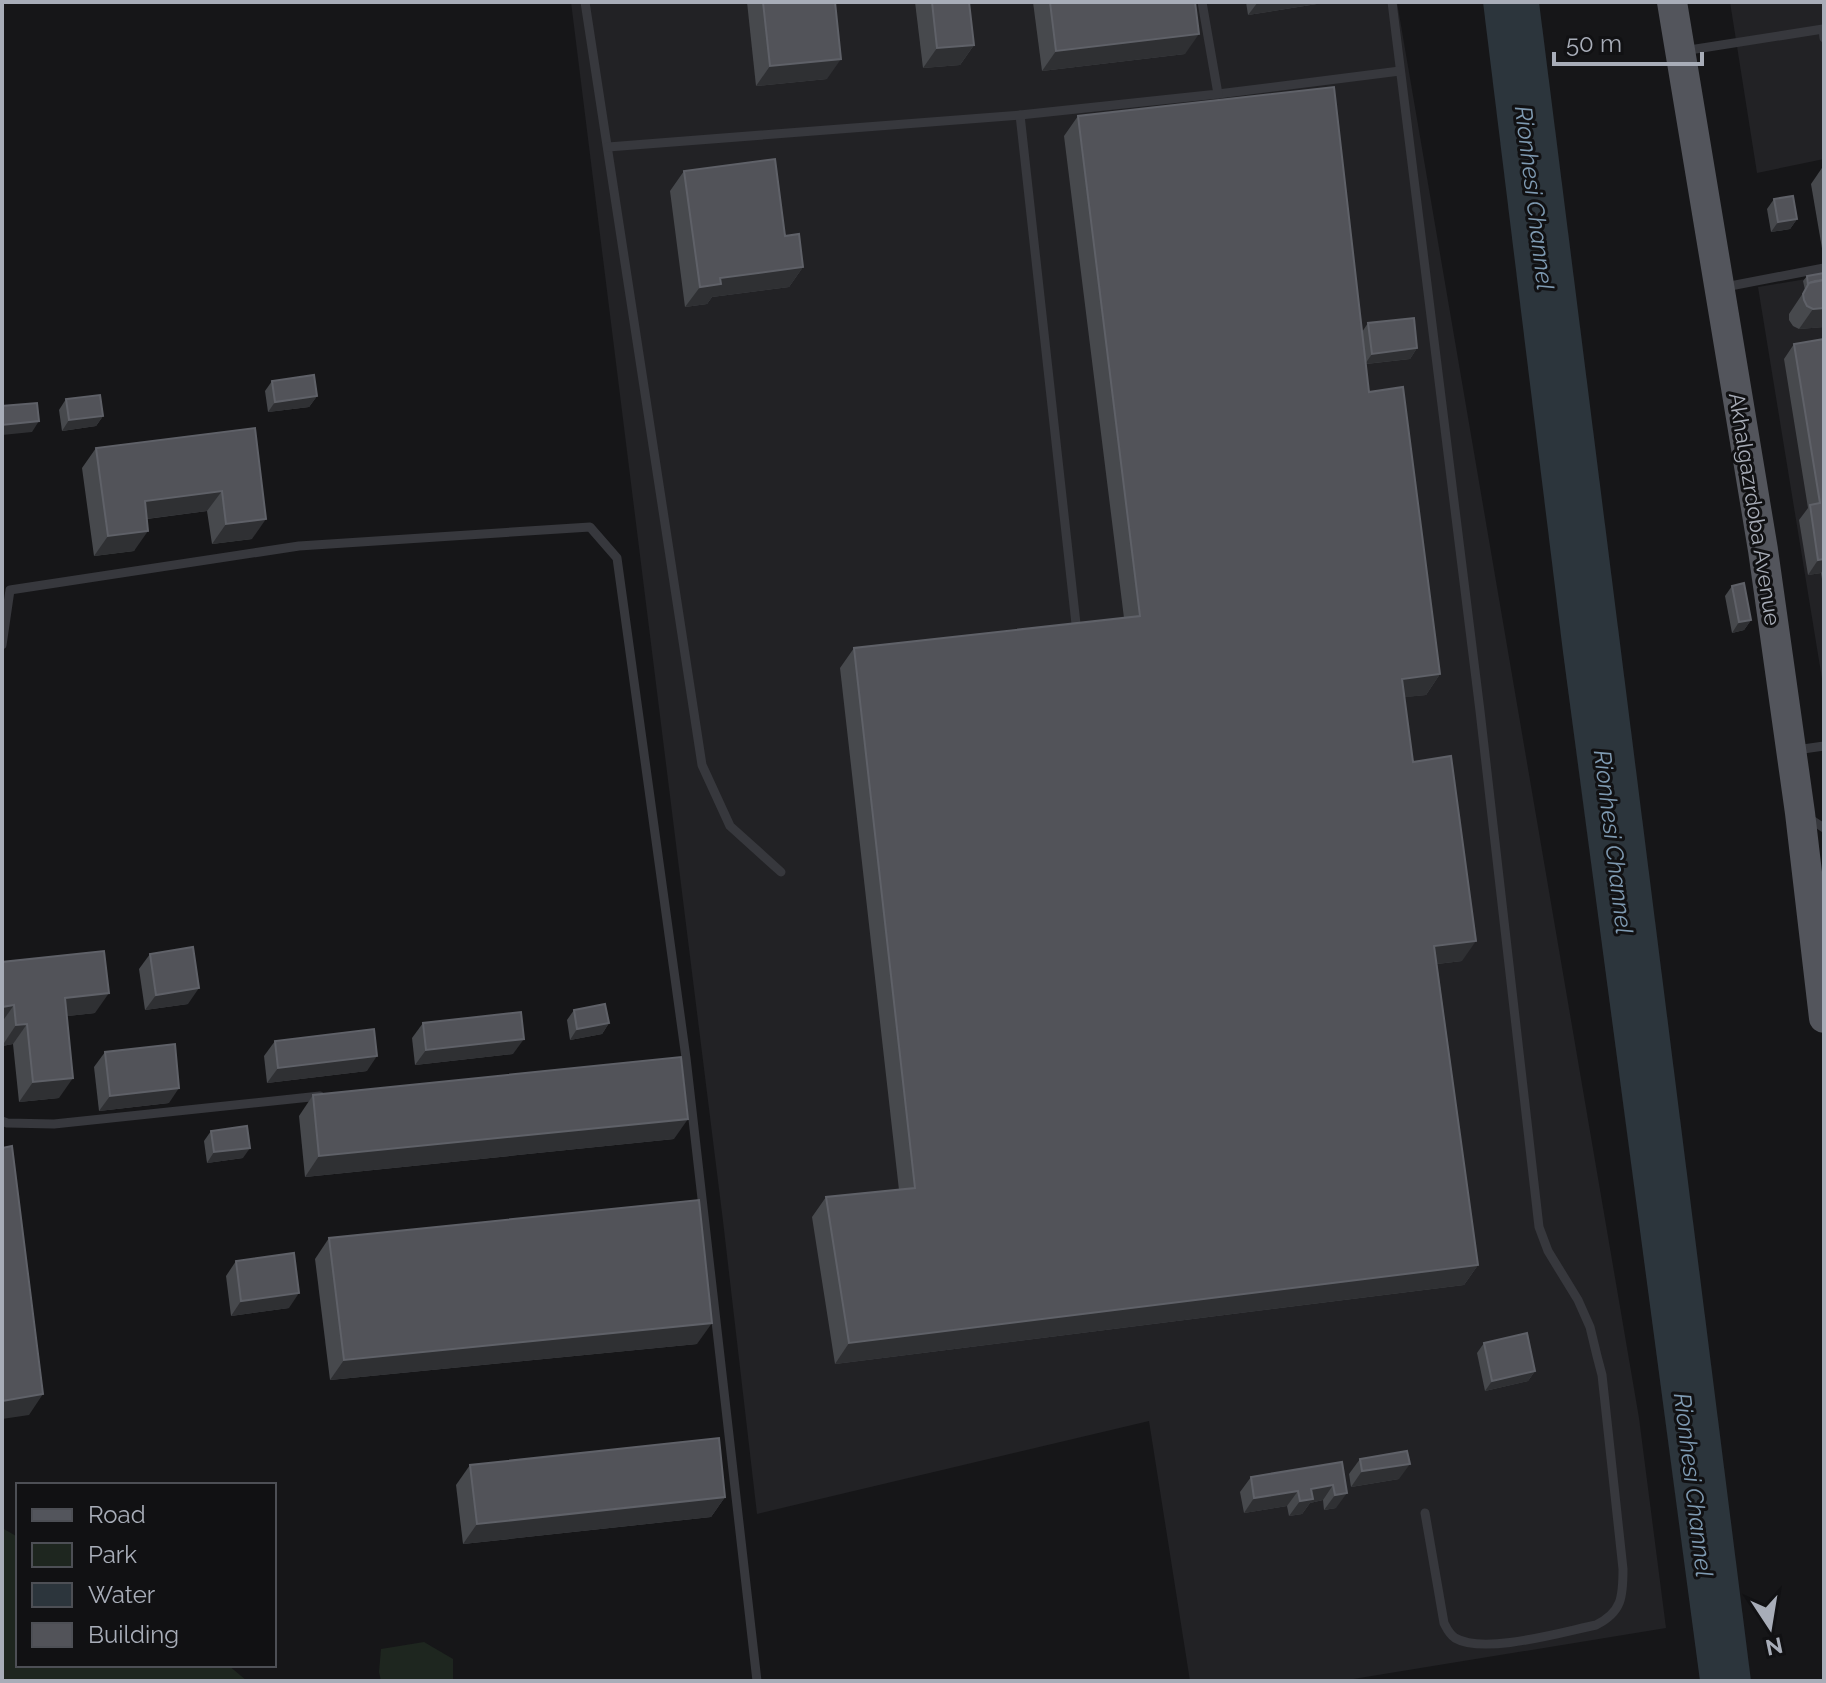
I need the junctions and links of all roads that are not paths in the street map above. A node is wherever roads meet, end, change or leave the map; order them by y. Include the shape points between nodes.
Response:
1 (585, 2) edge
2 (1202, 2) edge
3 (1392, 2) edge
4 (1672, 2) edge
5 (1824, 38) edge
6 (1680, 52) junction
7 (1400, 71) junction
8 (1218, 94) junction
9 (1020, 115) junction
10 (608, 147) junction
11 (1824, 268) edge
12 (1719, 288) junction
13 (6, 590) edge
14 (1077, 633) edge
15 (2, 645) edge
16 (1824, 746) edge
17 (1792, 751) junction
18 (1812, 821) edge
19 (781, 872) dead end
20 (1824, 1016) edge
21 (686, 1058) junction
22 (670, 1060) edge
23 (338, 1094) edge
24 (2, 1121) edge
25 (1425, 1513) dead end
26 (757, 1681) edge

1 - 10 lane
2 - 8 lane
3 - 7 lane
4 - 6 main road, Akhalgazrdoba Avenue
5 - 6 lane via 1823,29
6 - 12 main road, Akhalgazrdoba Avenue
7 - 8 lane
7 - 25 lane via 1539,1227 1590,1327 1602,1375 1623,1569 1619,1606 1596,1625 1498,1645 1456,1639 1444,1623
8 - 9 lane
9 - 10 lane
9 - 14 lane
10 - 19 lane via 702,765 730,826
11 - 12 lane
12 - 17 main road, Akhalgazrdoba Avenue
13 - 15 lane
13 - 21 lane via 299,546 590,527 617,558
16 - 17 lane
17 - 18 main road, Akhalgazrdoba Avenue
18 - 20 main road, Akhalgazrdoba Avenue
21 - 22 lane
21 - 26 lane
23 - 24 lane via 54,1124

